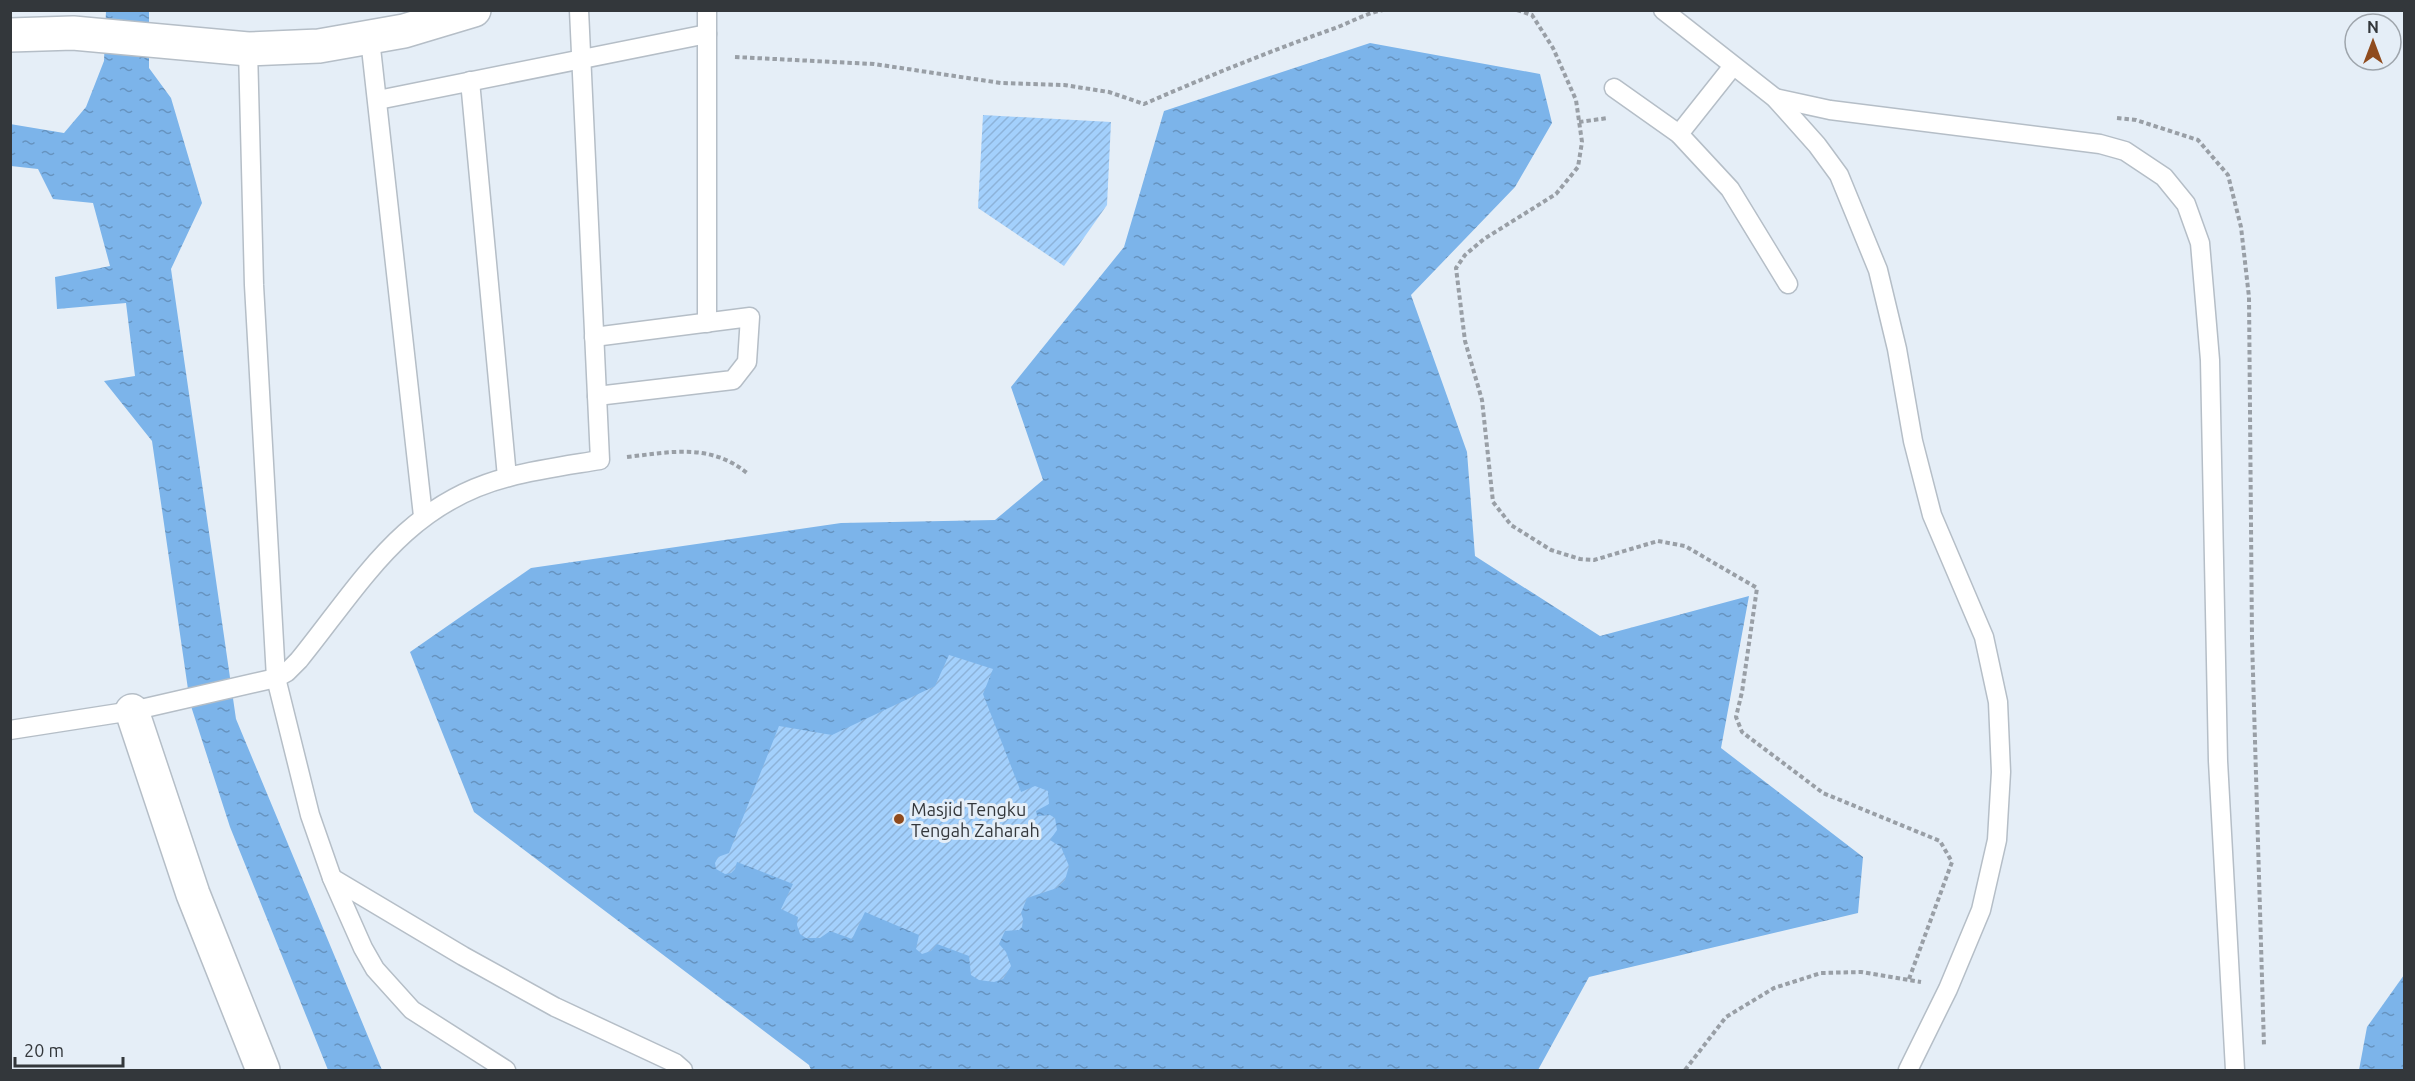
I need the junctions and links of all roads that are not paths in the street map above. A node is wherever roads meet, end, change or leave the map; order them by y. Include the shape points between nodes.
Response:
1 (474, 10) edge
2 (579, 10) edge
3 (707, 10) edge
4 (1663, 10) edge
5 (24, 27) edge
6 (707, 34) junction
7 (370, 39) junction
8 (248, 49) junction
9 (581, 59) junction
10 (1733, 66) junction
11 (470, 81) junction
12 (1614, 88) dead end
13 (1775, 98) junction
14 (378, 99) junction
15 (1679, 134) junction
16 (1788, 284) dead end
17 (707, 323) junction
18 (594, 337) junction
19 (597, 396) junction
20 (507, 477) junction
21 (423, 516) junction
22 (276, 678) junction
23 (132, 711) junction
24 (10, 730) edge
25 (332, 878) junction
26 (263, 1071) edge
27 (506, 1071) edge
28 (683, 1071) edge
29 (1908, 1071) edge
30 (2235, 1071) edge

1 - 7 street
2 - 9 lane
3 - 6 lane
4 - 10 lane
5 - 8 street
6 - 9 lane
6 - 17 lane
7 - 8 street
7 - 14 lane
8 - 22 lane via 254,285
9 - 11 lane
9 - 18 lane
10 - 13 lane
10 - 15 lane
11 - 14 lane
11 - 20 lane
12 - 15 lane
13 - 29 lane via 1839,175 1878,270 1932,515 1984,637 1998,702 2001,772 1997,840 1980,910 1948,989
13 - 30 lane via 1830,110 2117,149 2157,172 2186,204 2200,243 2210,360 2218,760
14 - 21 lane
15 - 16 lane via 1730,189
17 - 18 lane
17 - 19 lane via 750,317 747,362 732,380
18 - 19 lane
19 - 20 lane via 600,460
20 - 21 lane via 463,493
21 - 22 lane via 382,555 299,660
22 - 23 lane
22 - 25 lane via 310,815
23 - 24 lane
23 - 26 street via 193,894
25 - 27 lane via 363,948 393,990 412,1010
25 - 28 lane via 463,956 555,1006 675,1063

